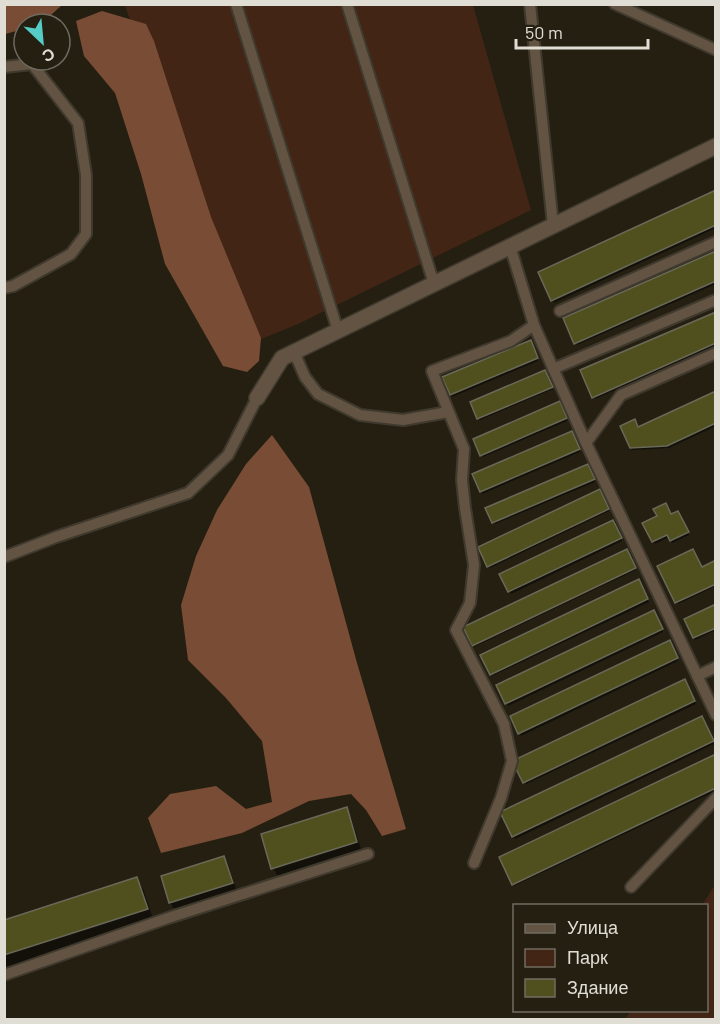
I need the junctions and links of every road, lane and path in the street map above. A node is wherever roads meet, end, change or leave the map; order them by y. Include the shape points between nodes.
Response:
1 (236, 4) edge
2 (347, 4) edge
3 (530, 4) edge
4 (615, 4) edge
5 (716, 50) edge
6 (4, 67) edge
7 (716, 146) edge
8 (553, 225) junction
9 (716, 243) edge
10 (510, 246) junction
11 (434, 284) junction
12 (4, 288) edge
13 (716, 300) edge
14 (560, 311) dead end
15 (534, 325) junction
16 (338, 331) junction
17 (294, 352) junction
18 (716, 353) edge
19 (553, 369) junction
20 (257, 398) joint
21 (448, 412) junction
22 (586, 442) junction
23 (4, 557) edge
24 (716, 667) edge
25 (697, 676) junction
26 (716, 715) edge
27 (716, 798) edge
28 (368, 854) dead end
29 (474, 862) dead end
30 (631, 887) dead end
31 (4, 975) edge

1 - 16 lane
2 - 11 lane
3 - 8 lane
4 - 5 lane
6 - 12 lane via 32,64 78,123 86,175 86,234 71,254
7 - 8 street
8 - 10 street
9 - 14 lane
10 - 11 street
10 - 15 lane
11 - 16 street
13 - 19 lane
15 - 19 lane
15 - 21 lane via 511,341 432,370
16 - 17 street
17 - 20 street via 282,358
17 - 21 lane via 318,394 360,415 403,420
18 - 22 lane via 621,396
19 - 22 lane
20 - 23 lane via 228,455 188,493
21 - 29 lane via 465,449 462,480 474,565 470,603 456,630 504,724 513,760
22 - 25 lane
24 - 25 lane
25 - 26 lane
27 - 30 lane
28 - 31 lane

